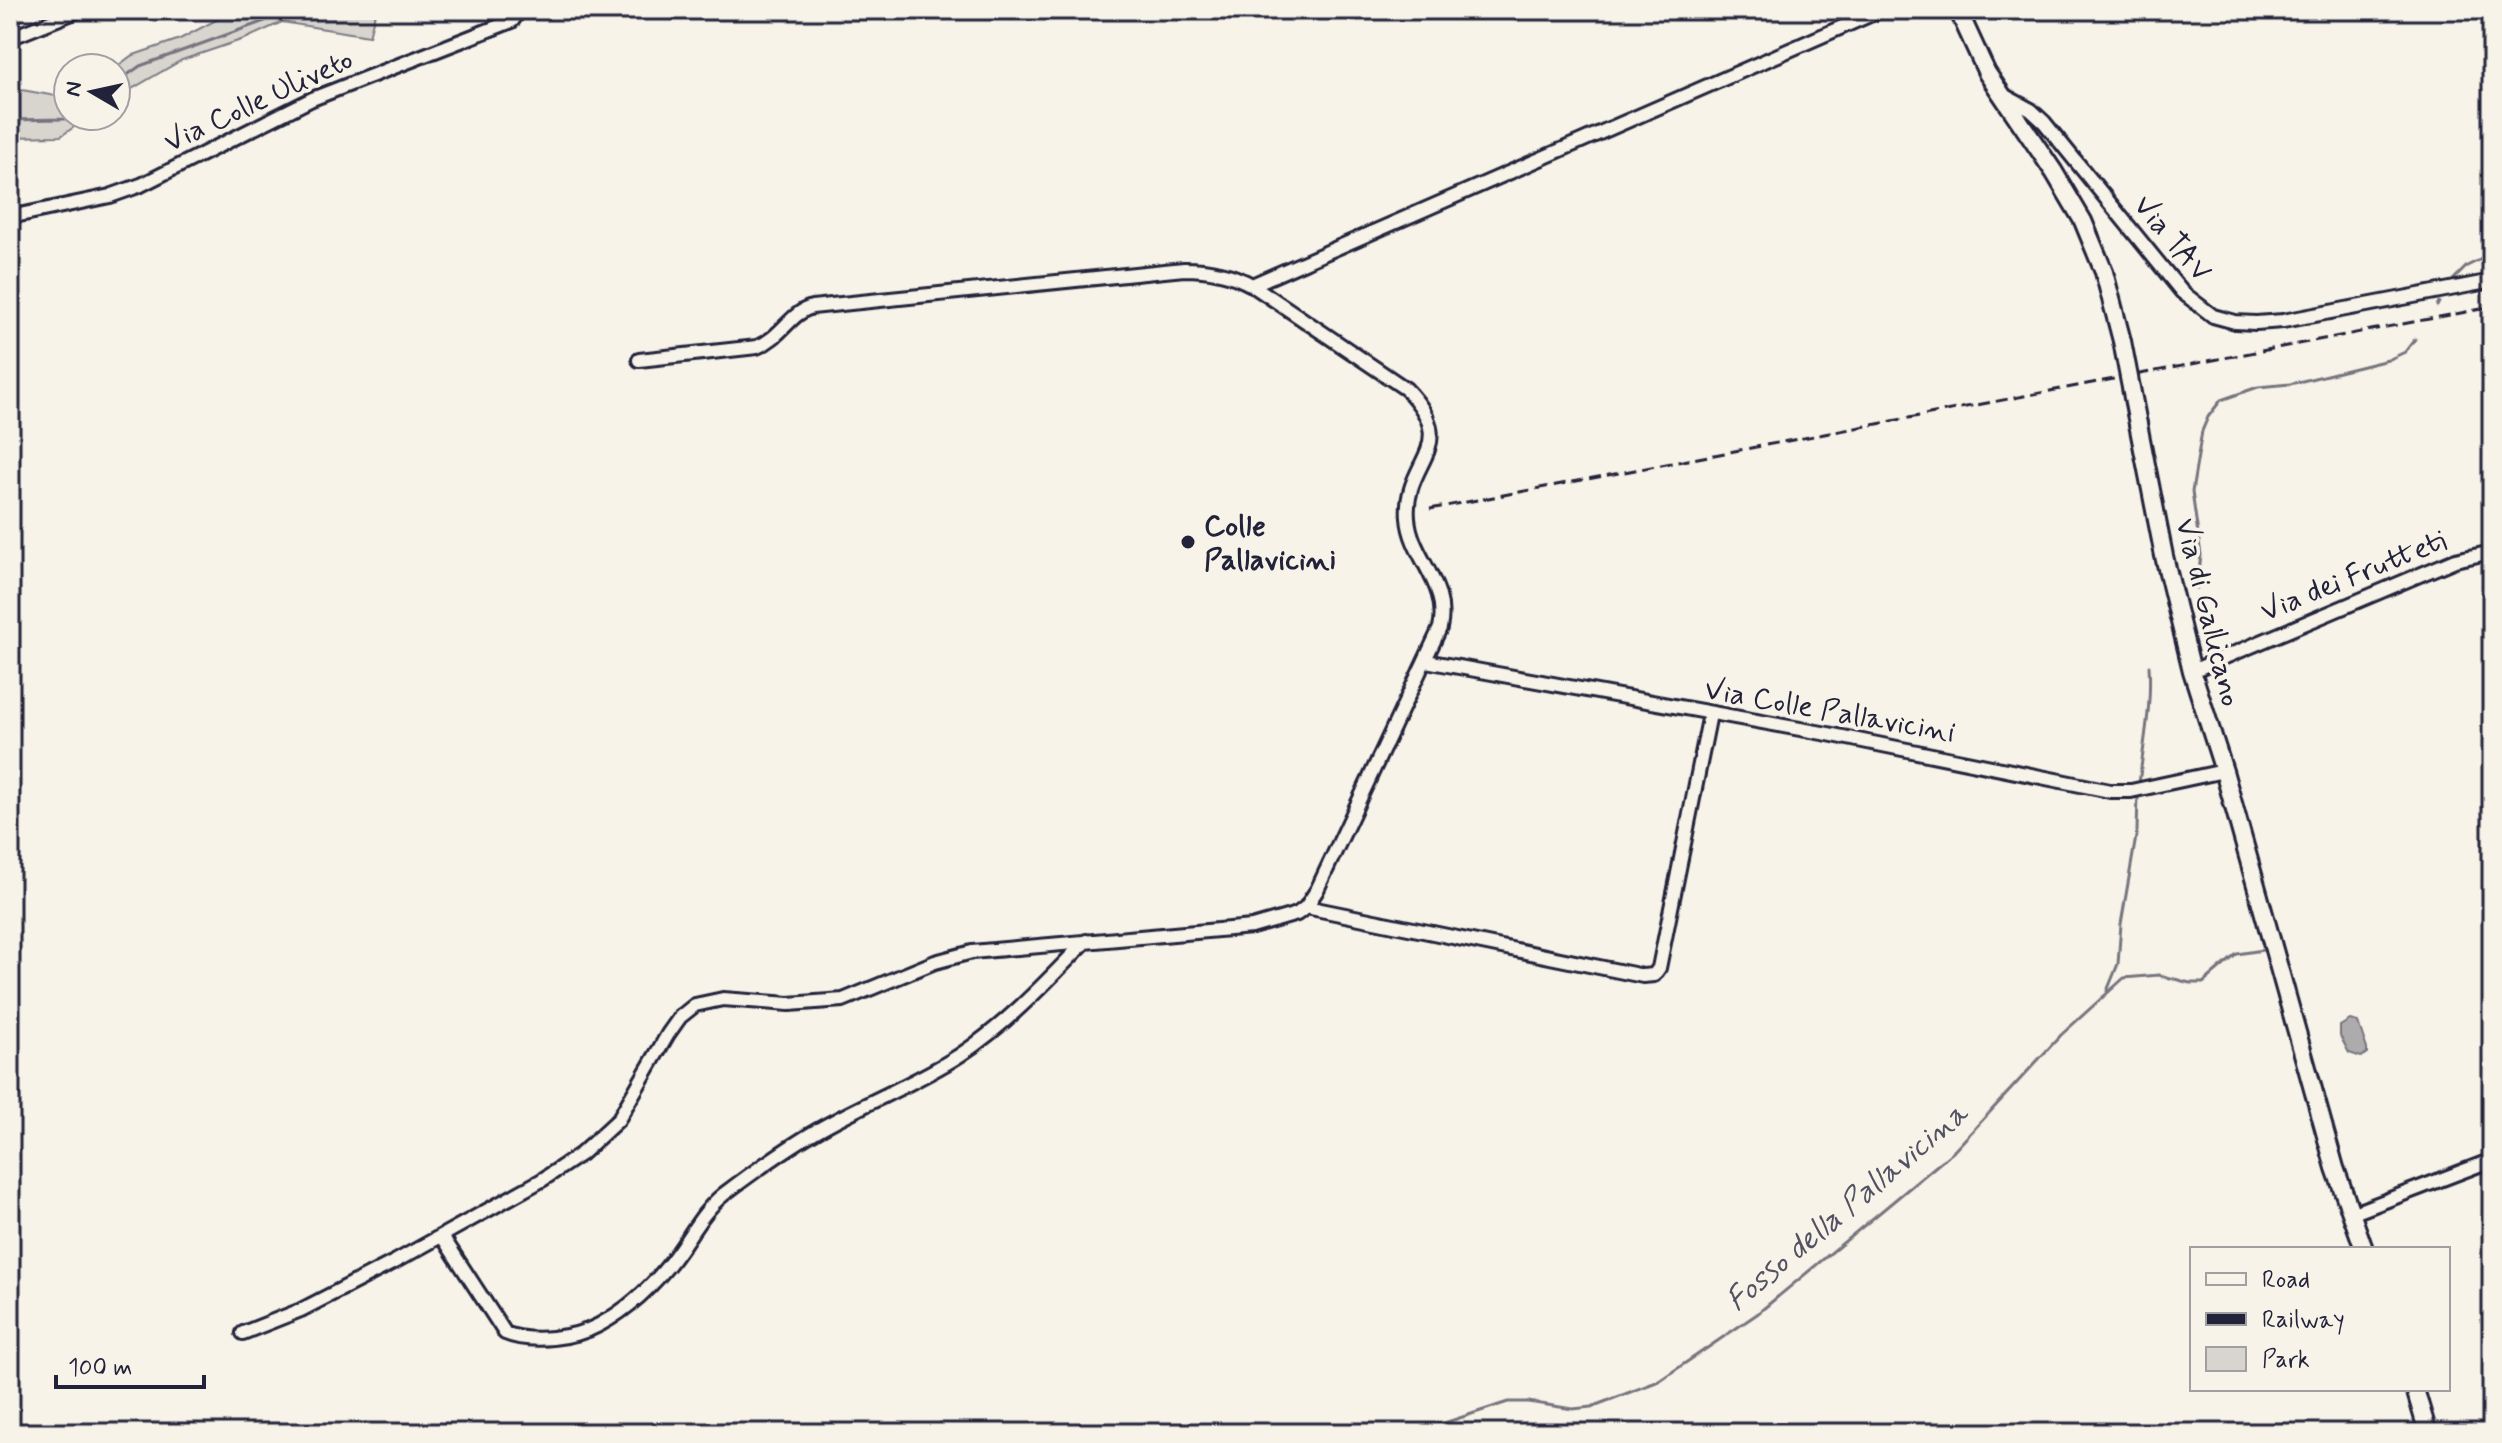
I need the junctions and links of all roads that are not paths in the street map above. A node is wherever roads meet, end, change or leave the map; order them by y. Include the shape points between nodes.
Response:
1 (80, 10) edge
2 (520, 10) edge
3 (1881, 10) edge
4 (1958, 10) edge
5 (10, 38) edge
6 (1999, 93) junction
7 (10, 217) edge
8 (2492, 281) edge
9 (1252, 285) junction
10 (639, 360) dead end
11 (2492, 552) edge
12 (1426, 661) junction
13 (2192, 671) junction
14 (1710, 714) junction
15 (2224, 771) junction
16 (1306, 907) junction
17 (1086, 941) junction
18 (2492, 1160) edge
19 (2351, 1214) junction
20 (442, 1236) junction
21 (2363, 1247) edge
22 (243, 1333) dead end
23 (2416, 1391) edge
24 (2428, 1433) edge

1 - 5 street
2 - 7 street, Via Colle Uliveto via 512,21 312,99 141,185
3 - 9 street
4 - 6 street, Via di Gallicano
6 - 8 street, Via TAV via 2044,122 2175,285 2198,307 2220,318 2248,324 2283,321
6 - 13 street, Via di Gallicano, bridge via 2083,221 2104,272
9 - 10 street via 1223,273 1184,269 812,307 757,347
9 - 12 street via 1406,389 1426,414 1430,445 1412,485 1407,517 1442,603 1440,628
11 - 13 street, Via dei Frutteti via 2455,560
12 - 14 street, Via Colle Pallavicini
12 - 16 street
13 - 15 street, Via di Gallicano
14 - 15 street, Via Colle Pallavicini via 2110,791
14 - 16 street via 1654,975
15 - 19 street, Via di Gallicano
16 - 17 street via 1293,916 1243,928
17 - 20 street via 966,953 843,1000 789,1004 723,999 695,1005 676,1022 632,1101 597,1141 542,1180
17 - 20 street via 1031,997 962,1054 824,1127 721,1196 648,1289 589,1330 554,1337 505,1333
18 - 19 street
19 - 21 street, Via di Gallicano
20 - 22 street via 313,1304
23 - 24 street

